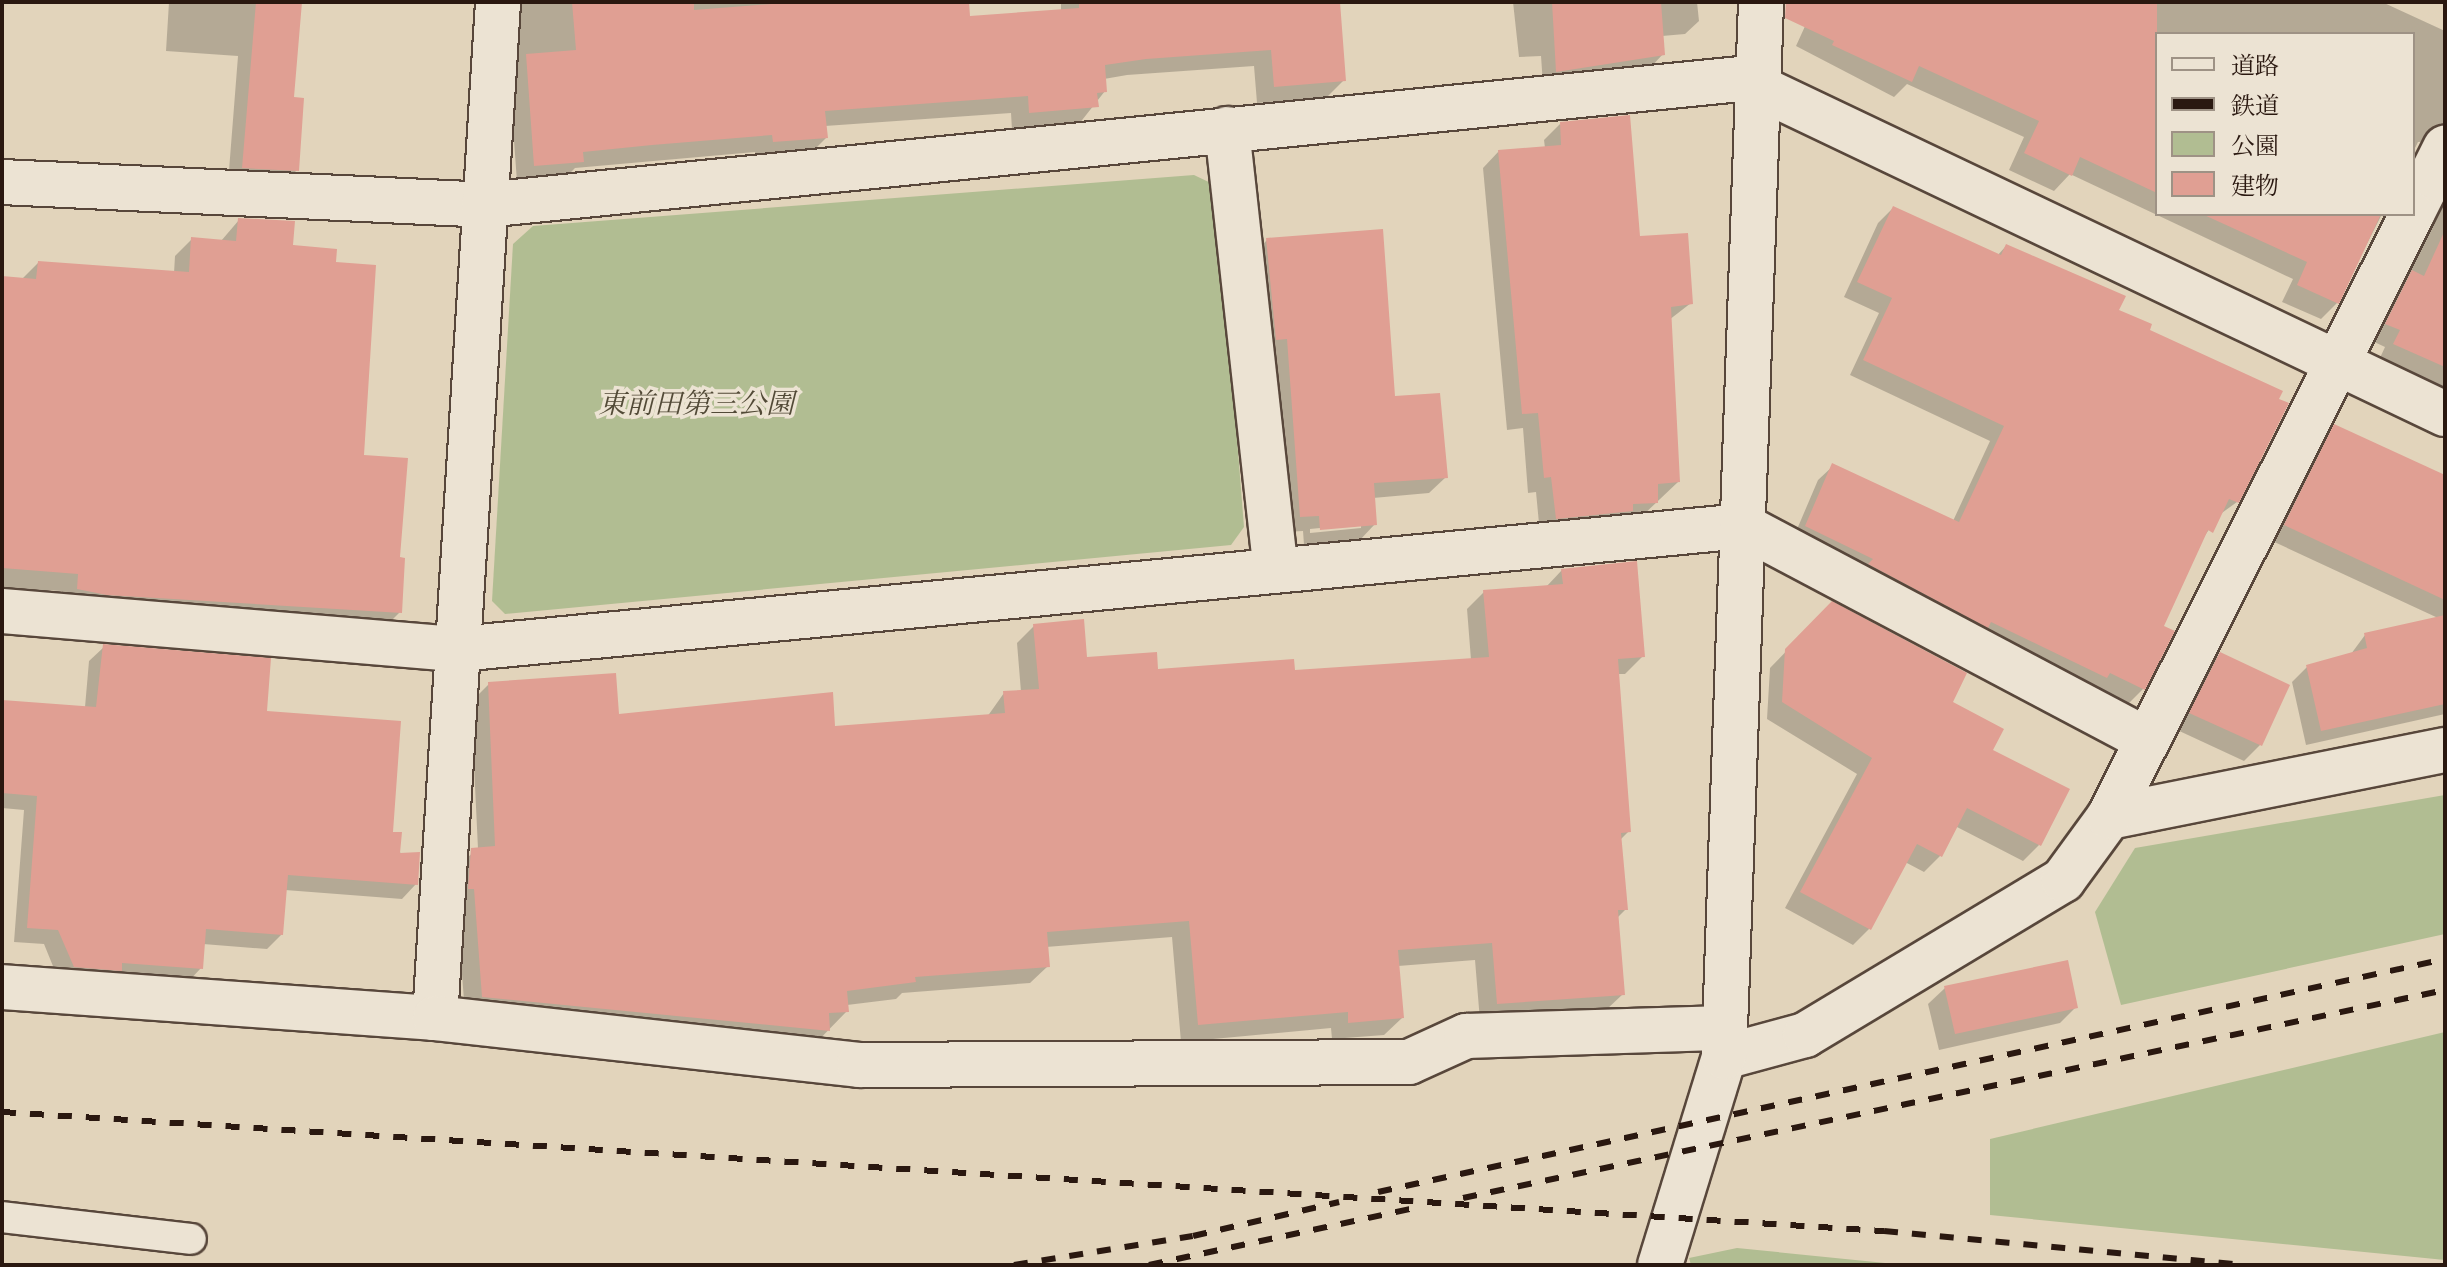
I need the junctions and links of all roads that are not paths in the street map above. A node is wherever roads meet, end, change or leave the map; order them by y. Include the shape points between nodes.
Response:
1 (498, 2) edge
2 (1761, 2) edge
3 (1758, 82) junction
4 (1227, 129) junction
5 (2445, 148) edge
6 (2, 182) edge
7 (484, 205) junction
8 (2415, 207) edge
9 (2410, 216) edge
10 (2337, 363) junction
11 (2445, 414) edge
12 (1743, 526) junction
13 (1276, 570) junction
14 (2, 611) edge
15 (459, 649) junction
16 (2147, 740) junction
17 (2445, 750) edge
18 (2109, 817) junction
19 (2, 987) edge
20 (435, 1018) junction
21 (1725, 1042) junction
22 (2, 1217) edge
23 (191, 1239) dead end
24 (1660, 1265) edge

1 - 7 street
2 - 3 street
3 - 4 street
3 - 10 street
3 - 12 street
4 - 7 street
4 - 13 street
5 - 8 street
6 - 7 street
7 - 15 street
9 - 10 street
10 - 11 street
10 - 16 street
12 - 13 street
12 - 16 street
12 - 21 street
13 - 15 street
14 - 15 street
15 - 20 street
16 - 18 street
17 - 18 street
18 - 21 street via 2063,880 1805,1035
19 - 20 street
20 - 21 street via 859,1065 1409,1062 1466,1036
21 - 24 street
22 - 23 lane

